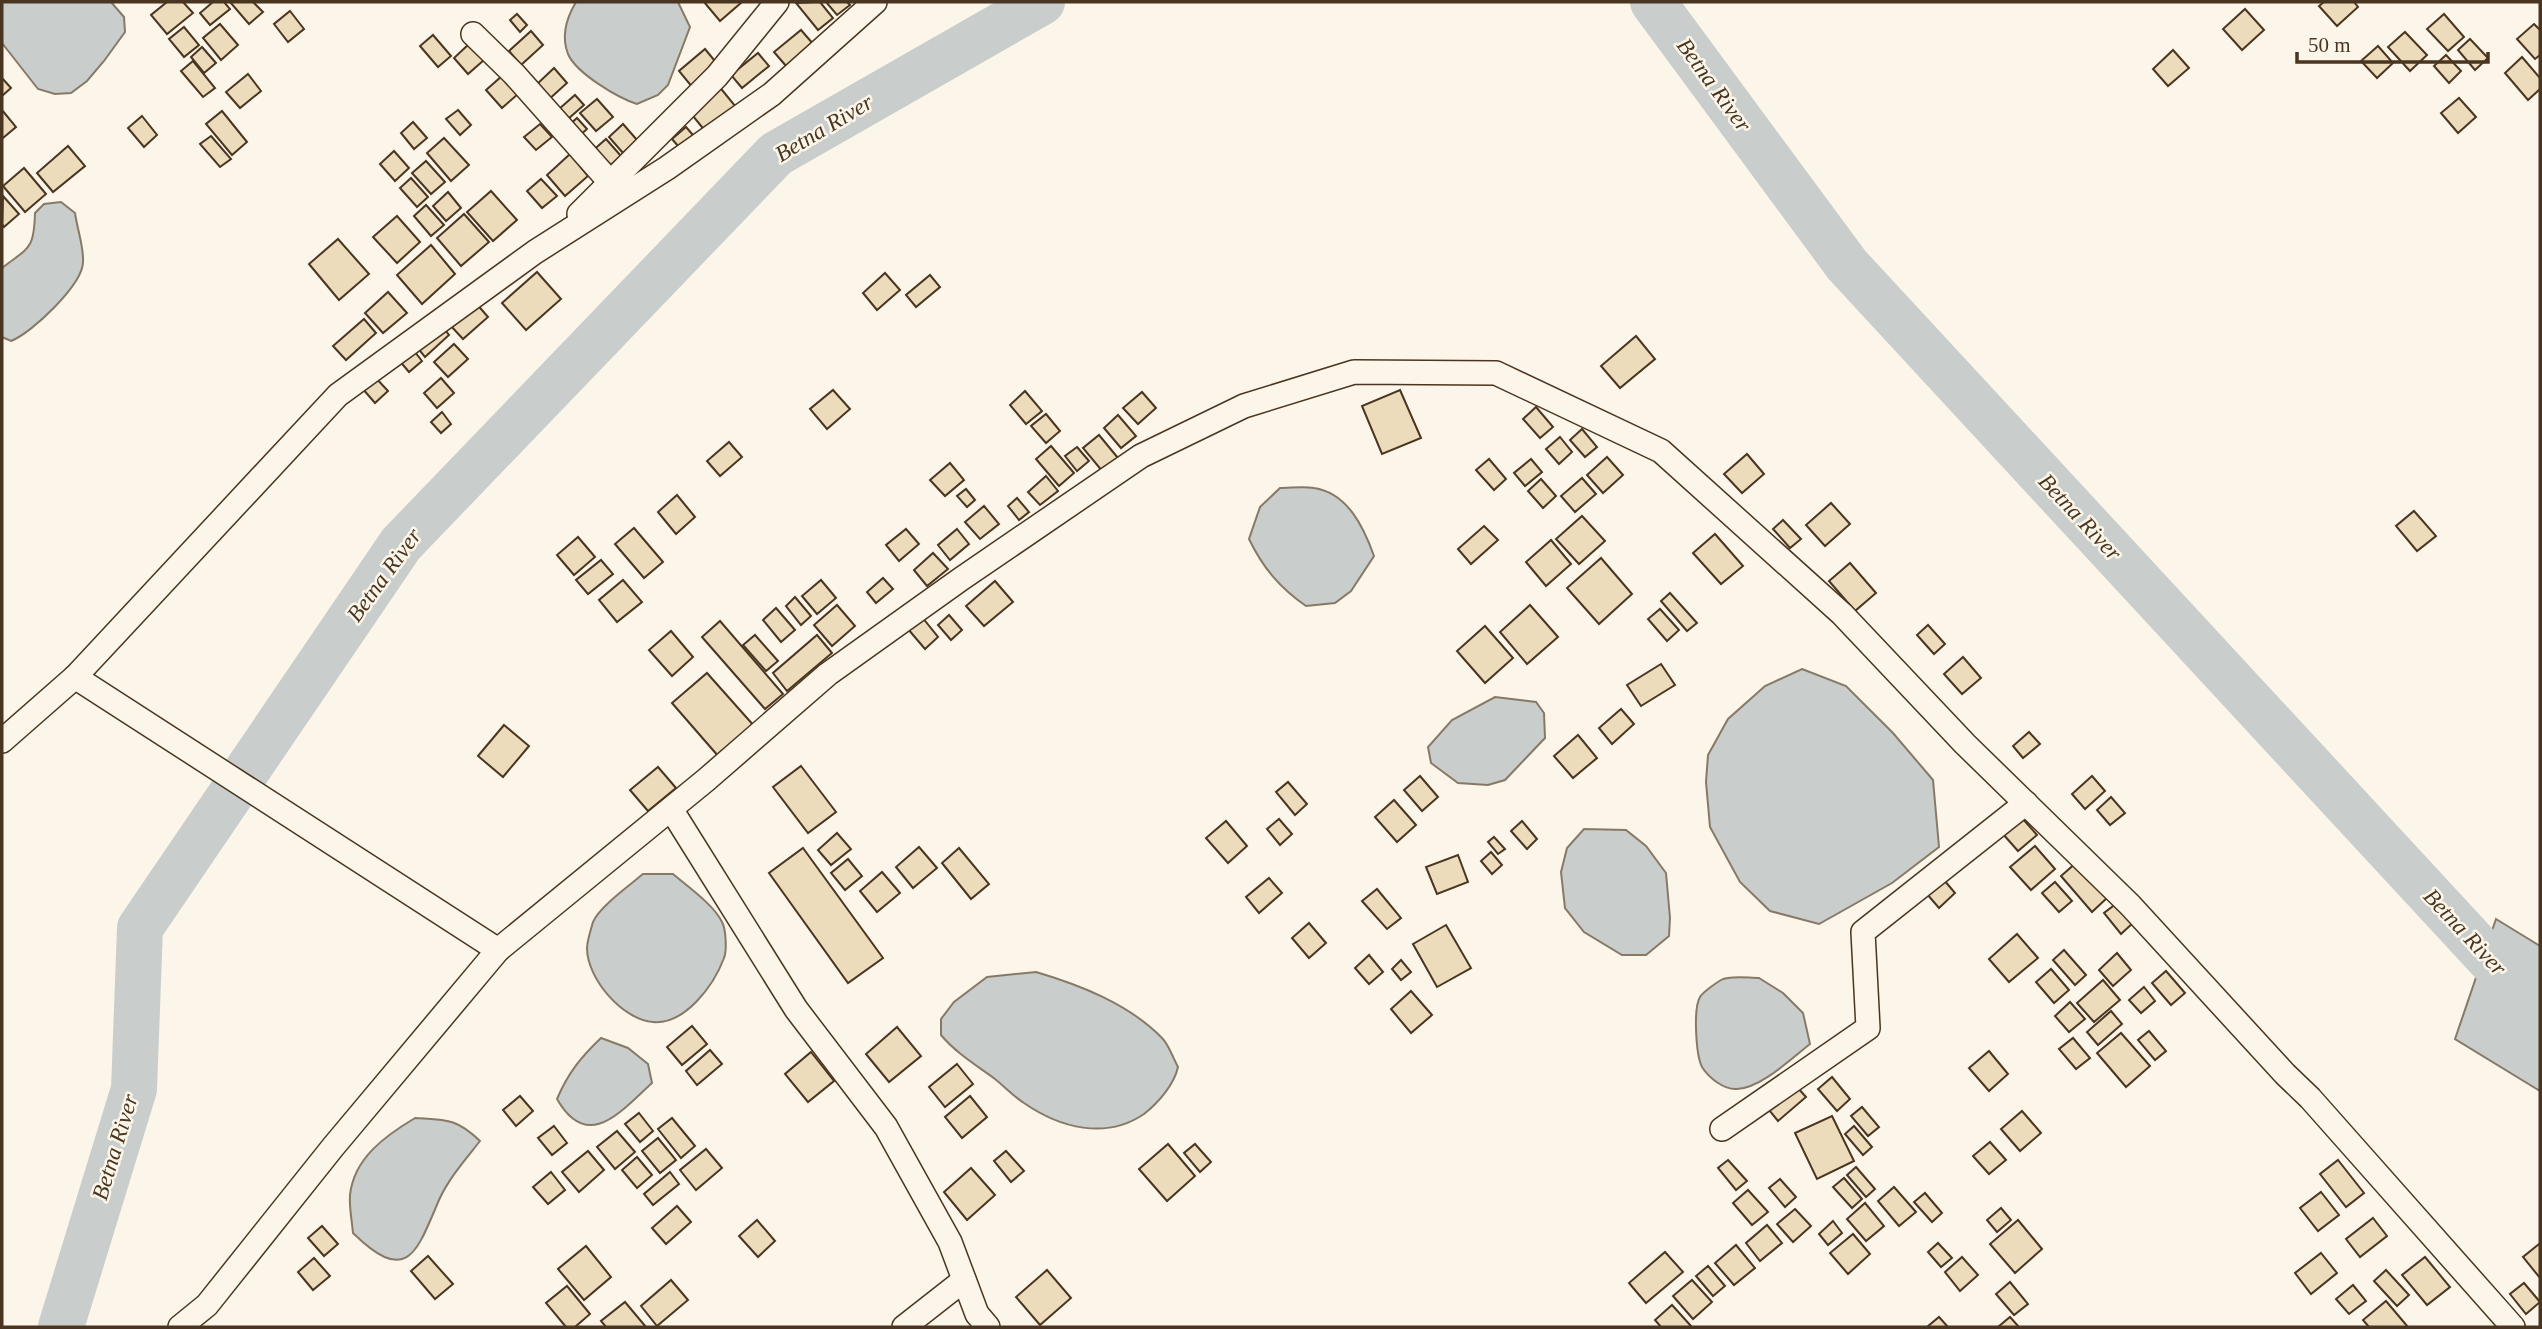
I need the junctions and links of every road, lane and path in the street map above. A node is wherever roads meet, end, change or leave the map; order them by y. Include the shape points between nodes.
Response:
1 (777, 2) edge
2 (875, 2) edge
3 (473, 34) dead end
4 (610, 182) junction
5 (535, 252) junction
6 (75, 677) junction
7 (2, 741) edge
8 (2026, 803) junction
9 (671, 809) junction
10 (498, 950) junction
11 (1722, 1129) dead end
12 (964, 1280) junction
13 (180, 1327) edge
14 (904, 1327) edge
15 (988, 1327) edge
16 (2513, 1327) edge

1 - 4 street via 717,76
2 - 5 street via 772,94
3 - 4 street
4 - 5 street
5 - 6 street via 338,395
6 - 7 street
6 - 10 street
8 - 9 street via 1842,614 1661,451 1496,373 1354,372 1244,406 1141,456 828,674
8 - 11 street via 1863,932 1868,1028
8 - 16 street via 2130,905 2310,1098
9 - 10 street
9 - 12 street via 796,1009 886,1127 950,1242
10 - 13 street via 207,1305
12 - 14 street
12 - 15 street via 977,1314

